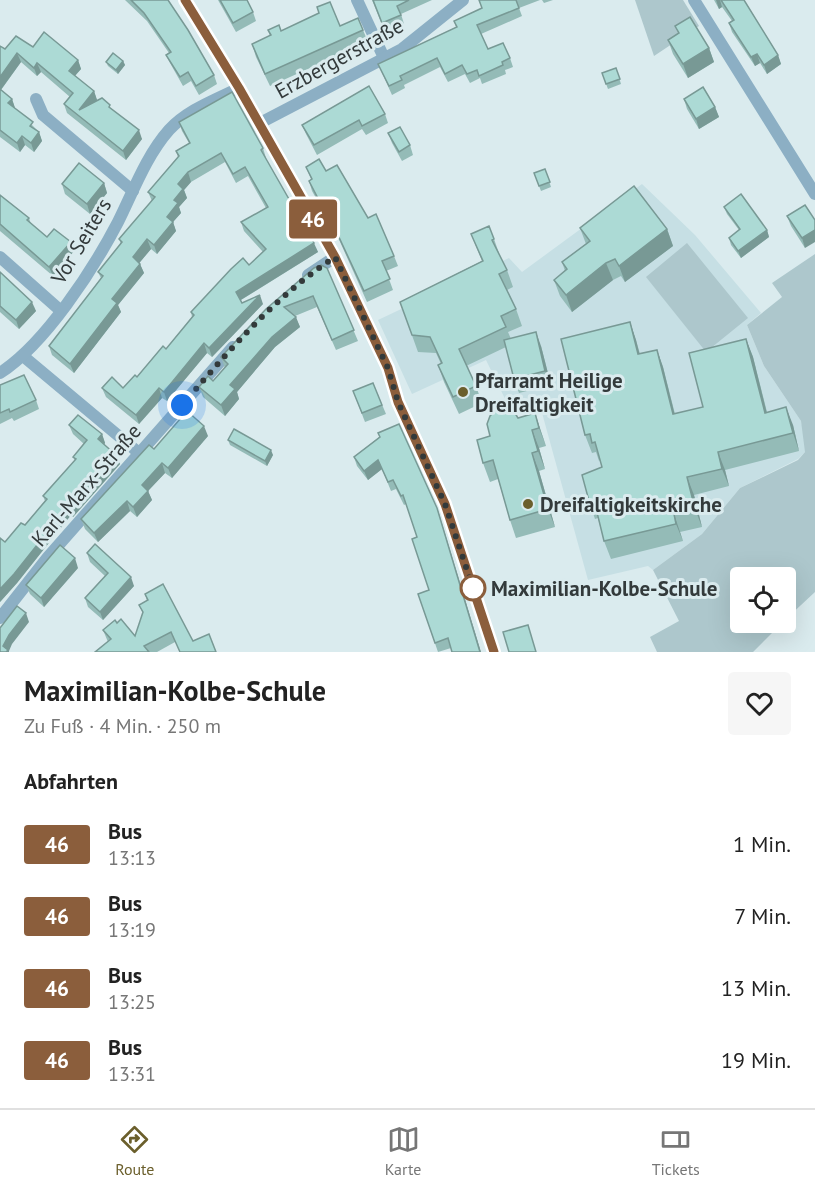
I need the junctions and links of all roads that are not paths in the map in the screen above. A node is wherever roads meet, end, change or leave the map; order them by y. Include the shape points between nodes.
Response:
1 (185, 0) edge
2 (357, 0) edge
3 (464, 0) edge
4 (694, 0) edge
5 (385, 60) junction
6 (239, 88) junction
7 (36, 99) dead end
8 (260, 123) junction
9 (133, 191) junction
10 (815, 194) edge
11 (0, 257) edge
12 (335, 257) junction
13 (297, 284) edge
14 (61, 311) junction
15 (239, 340) edge
16 (23, 356) junction
17 (0, 373) edge
18 (139, 453) junction
19 (0, 618) edge
20 (494, 652) edge

1 - 6 street
2 - 5 street
3 - 5 street, Erzbergerstraße
4 - 10 street
5 - 8 street, Erzbergerstraße
6 - 8 street
6 - 9 street, Vor Seiters via 182,118 169,130
7 - 9 street, Vor Seiters via 43,115
8 - 12 street
9 - 14 street, Vor Seiters via 105,245
11 - 14 street, Vor Seiters
12 - 13 street
12 - 20 street via 388,368 398,402 445,504
14 - 16 street, Vor Seiters
15 - 18 street, Karl-Marx-Straße
16 - 17 street, Vor Seiters
16 - 18 street
18 - 19 street, Karl-Marx-Straße

